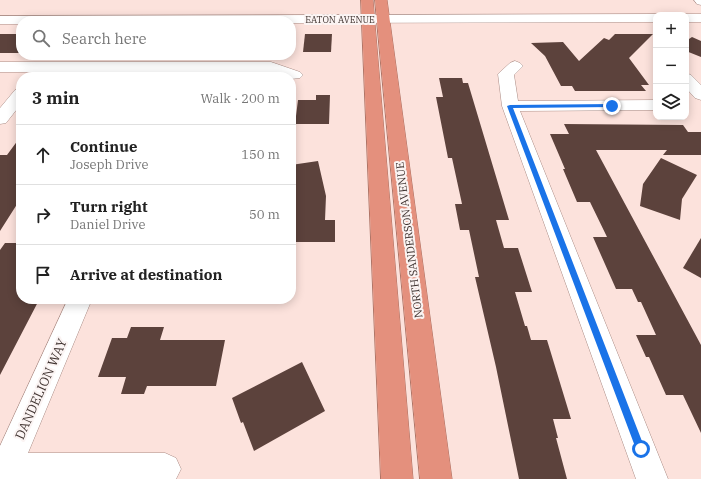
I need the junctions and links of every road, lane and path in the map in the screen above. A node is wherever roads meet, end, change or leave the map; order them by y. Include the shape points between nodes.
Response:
1 (375, 10) edge
2 (150, 16) edge
3 (653, 18) edge
4 (689, 18) edge
5 (701, 18) edge
6 (0, 20) edge
7 (16, 20) edge
8 (515, 66) dead end
9 (0, 67) edge
10 (38, 72) edge
11 (181, 72) edge
12 (286, 72) edge
13 (689, 81) edge
14 (701, 95) edge
15 (16, 99) edge
16 (653, 105) edge
17 (689, 105) edge
18 (701, 105) edge
19 (510, 106) junction
20 (0, 119) edge
21 (78, 304) edge
22 (165, 469) dead end
23 (4, 474) edge
24 (397, 479) edge
25 (436, 479) edge
26 (652, 479) edge

1 - 2 street, EATON AVENUE
1 - 3 street, EATON AVENUE
1 - 24 highway, NORTH SANDERSON AVENUE
1 - 25 highway, NORTH SANDERSON AVENUE
4 - 5 street
6 - 7 street, EATON AVENUE
8 - 19 street via 506,74
9 - 10 street
10 - 11 street
11 - 12 street via 271,67
13 - 14 street
15 - 20 street
16 - 19 street
17 - 18 street
19 - 26 street
21 - 23 street, DANDELION WAY
22 - 23 street

